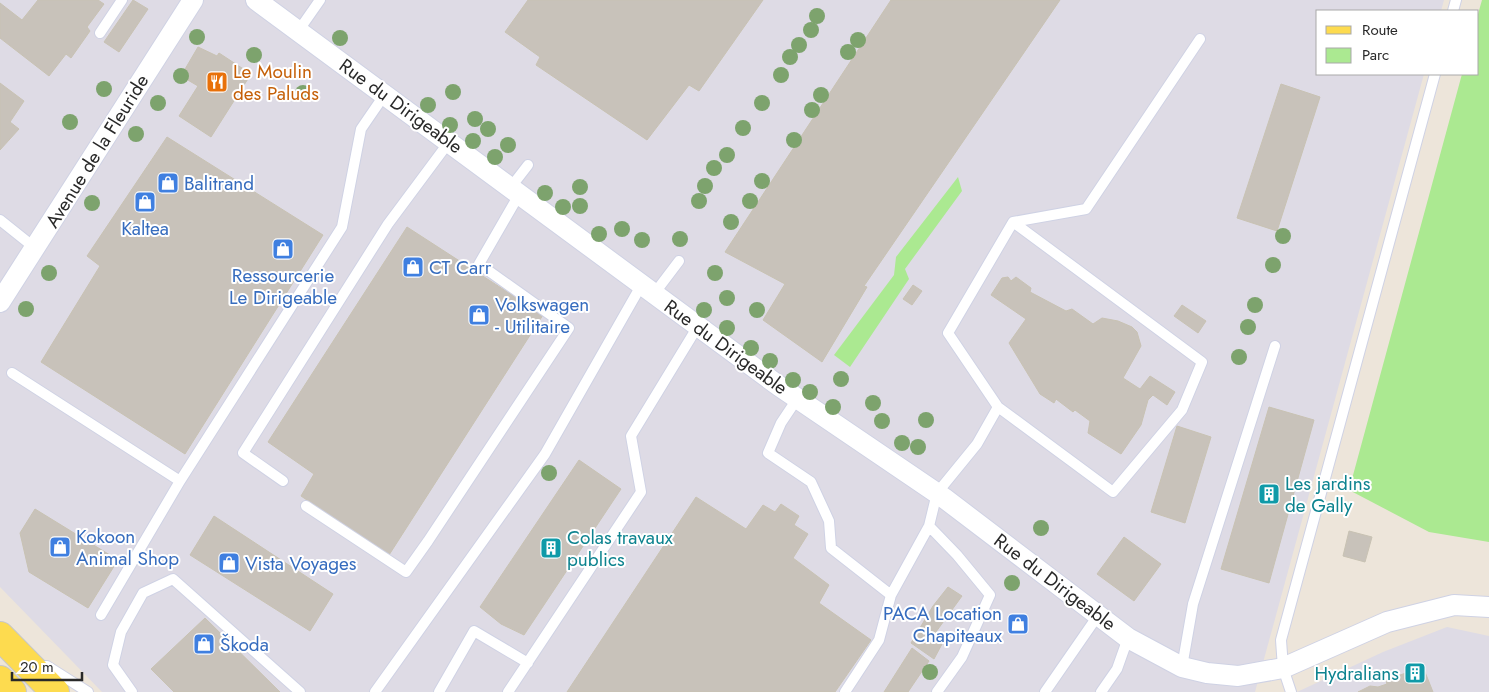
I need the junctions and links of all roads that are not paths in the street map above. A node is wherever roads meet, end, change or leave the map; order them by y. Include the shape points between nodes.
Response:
1 (122, 0) edge
2 (193, 0) edge
3 (256, 0) edge
4 (320, 0) edge
5 (299, 30) junction
6 (100, 33) dead end
7 (1200, 38) dead end
8 (1435, 75) edge
9 (385, 94) junction
10 (449, 142) junction
11 (528, 165) dead end
12 (516, 190) junction
13 (0, 220) edge
14 (1013, 222) junction
15 (35, 248) junction
16 (679, 261) dead end
17 (648, 289) junction
18 (0, 302) edge
19 (698, 326) junction
20 (1274, 346) dead end
21 (12, 373) dead end
22 (797, 399) junction
23 (998, 408) junction
24 (283, 481) dead end
25 (180, 482) junction
26 (937, 493) junction
27 (306, 506) dead end
28 (929, 526) junction
29 (891, 595) junction
30 (1489, 606) edge
31 (101, 614) dead end
32 (1099, 614) junction
33 (0, 636) edge
34 (1128, 638) junction
35 (528, 662) junction
36 (1182, 667) junction
37 (31, 668) junction
38 (1283, 668) junction
39 (0, 680) edge
40 (12, 692) edge
41 (54, 692) edge
42 (88, 692) edge
43 (132, 692) edge
44 (300, 692) edge
45 (375, 692) edge
46 (439, 692) edge
47 (508, 692) edge
48 (845, 692) edge
49 (937, 692) edge
50 (1045, 692) edge
51 (1101, 692) edge
52 (1290, 692) edge

1 - 6 lane
2 - 15 street, Avenue de la Fleuride
3 - 5 street, Rue du Dirigeable
4 - 5 lane
5 - 9 street, Rue du Dirigeable
7 - 14 lane via 1086,209
8 - 38 lane via 1281,640
9 - 10 street, Rue du Dirigeable
9 - 25 lane via 361,128 342,227
10 - 12 street, Rue du Dirigeable
10 - 24 lane via 388,224 243,453
11 - 12 lane
12 - 17 street, Rue du Dirigeable
12 - 27 lane via 480,264 569,328 428,541 406,572
13 - 15 lane
14 - 23 lane via 948,333
14 - 23 lane via 1202,362 1182,410 1113,492
15 - 18 street, Avenue de la Fleuride
16 - 17 lane
17 - 19 street, Rue du Dirigeable
17 - 45 lane via 545,454
19 - 22 street, Rue du Dirigeable
19 - 35 lane via 631,436 641,492
20 - 36 lane via 1194,604
21 - 25 lane
22 - 26 street, Rue du Dirigeable
22 - 29 lane via 781,423 768,453 811,482 829,521 831,548
23 - 26 lane via 978,444
25 - 31 lane
26 - 28 lane
26 - 32 street, Rue du Dirigeable
28 - 29 lane
28 - 49 lane via 990,595 962,657
29 - 48 lane via 880,640
30 - 38 street, Rue du Dirigeable via 1454,605 1386,622
32 - 34 street, Rue du Dirigeable
32 - 50 lane
33 - 37 main road
34 - 36 street, Rue du Dirigeable
34 - 51 lane via 1117,669
35 - 46 lane via 474,631
35 - 47 lane
36 - 38 street, Rue du Dirigeable via 1238,676
37 - 41 main road
37 - 42 lane via 47,666
38 - 52 lane
39 - 40 main road
43 - 44 lane via 114,666 121,632 143,593 173,580

